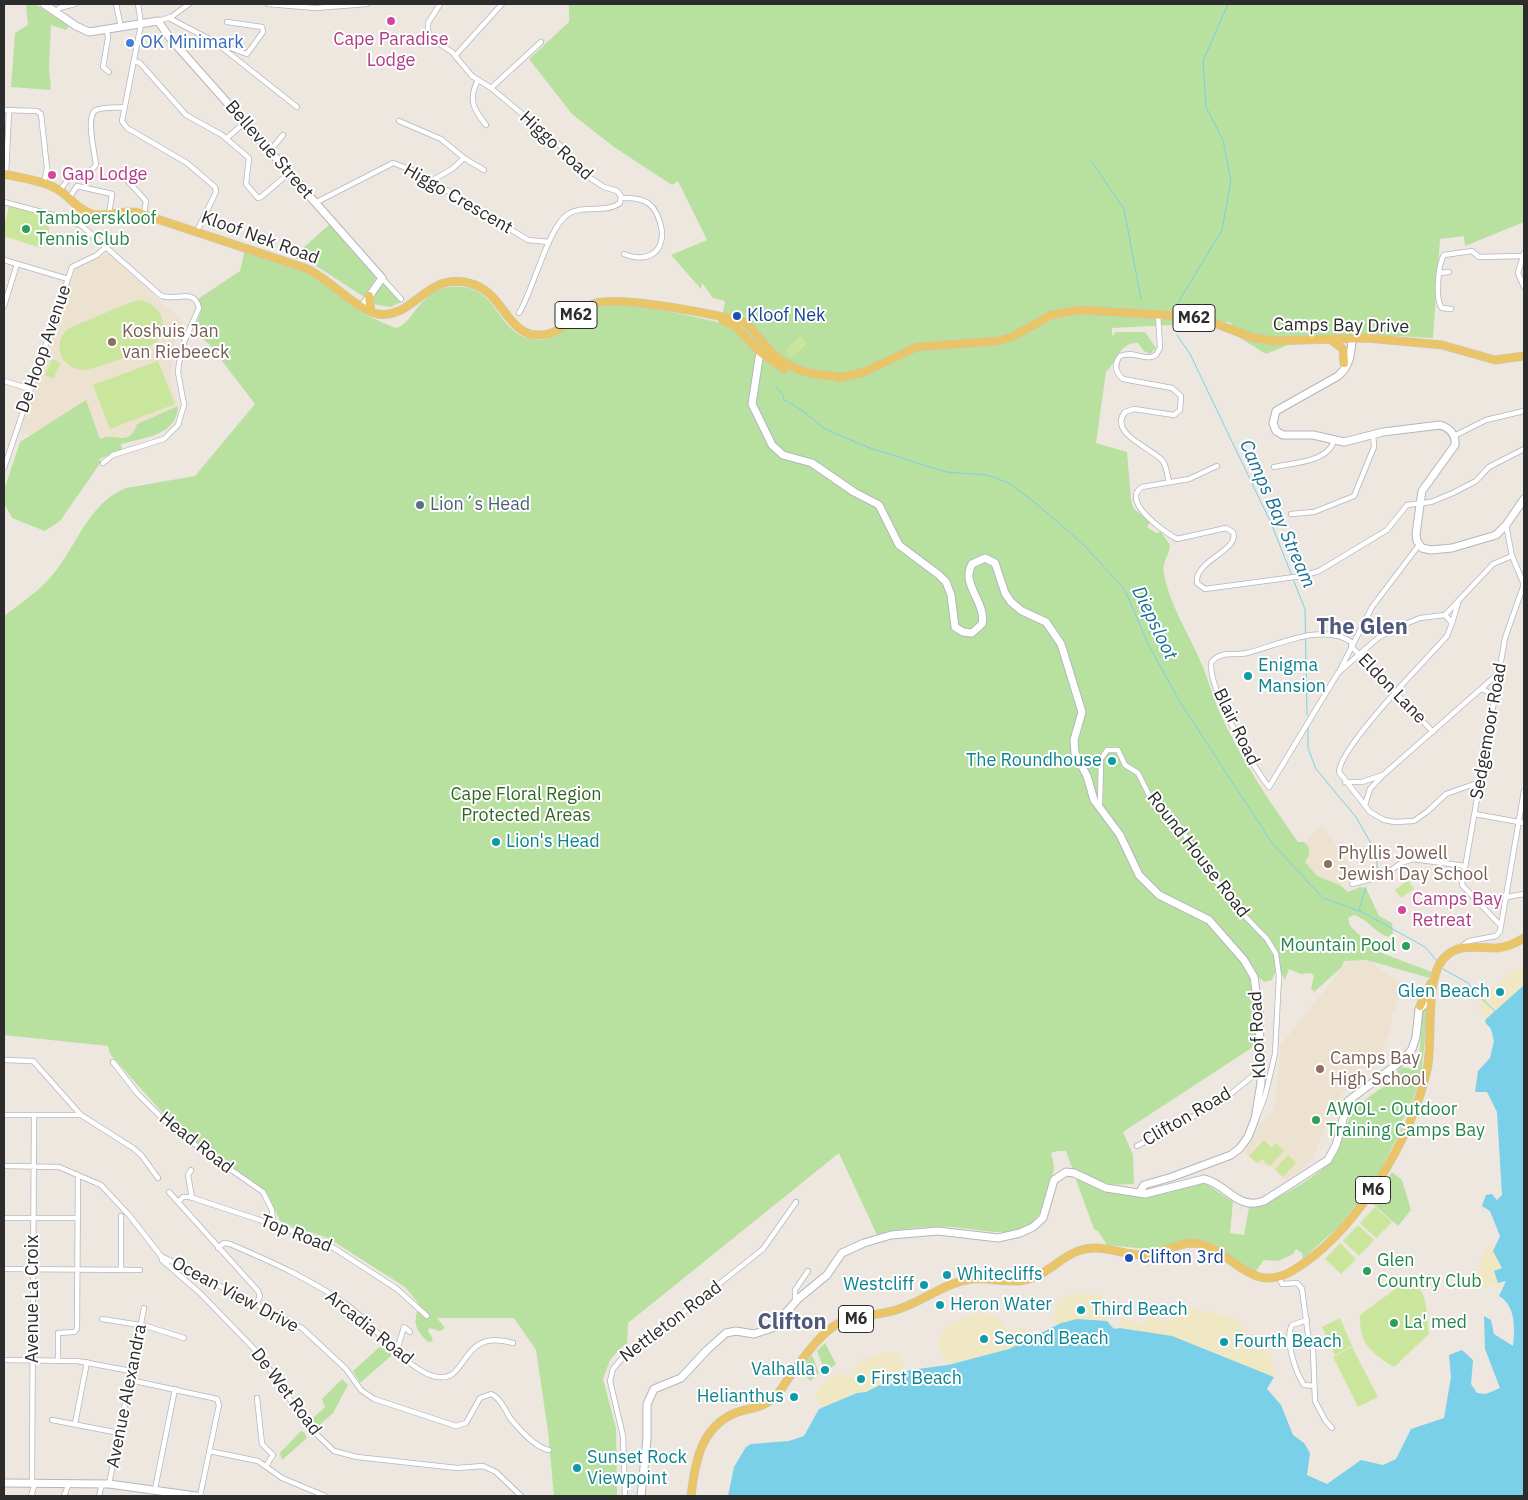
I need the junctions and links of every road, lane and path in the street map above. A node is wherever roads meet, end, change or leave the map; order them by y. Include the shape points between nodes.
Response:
1 (44, 4) edge
2 (75, 4) edge
3 (116, 4) edge
4 (138, 4) edge
5 (189, 4) edge
6 (268, 4) edge
7 (367, 4) edge
8 (440, 4) edge
9 (502, 4) edge
10 (56, 12) junction
11 (169, 18) junction
12 (158, 21) junction
13 (227, 22) dead end
14 (141, 24) junction
15 (121, 27) junction
16 (107, 30) junction
17 (215, 42) junction
18 (541, 42) dead end
19 (455, 56) junction
20 (134, 61) junction
21 (109, 72) dead end
22 (478, 80) junction
23 (491, 88) junction
24 (124, 107) junction
25 (297, 107) dead end
26 (6, 110) edge
27 (400, 121) dead end
28 (244, 123) junction
29 (486, 125) dead end
30 (283, 135) dead end
31 (226, 138) junction
32 (269, 152) junction
33 (464, 158) junction
34 (484, 170) dead end
35 (5, 174) edge
36 (288, 174) junction
37 (126, 179) dead end
38 (431, 181) junction
39 (44, 184) junction
40 (60, 190) junction
41 (68, 198) junction
42 (622, 198) junction
43 (4, 202) edge
44 (315, 203) junction
45 (88, 212) junction
46 (109, 214) junction
47 (144, 214) junction
48 (82, 226) junction
49 (197, 231) junction
50 (549, 242) junction
51 (106, 247) junction
52 (624, 254) dead end
53 (1524, 254) edge
54 (4, 260) edge
55 (17, 264) junction
56 (1449, 272) dead end
57 (1440, 273) junction
58 (382, 278) junction
59 (68, 279) junction
60 (1524, 287) edge
61 (369, 296) junction
62 (401, 299) dead end
63 (4, 306) edge
64 (362, 307) junction
65 (1451, 308) dead end
66 (371, 312) junction
67 (519, 313) dead end
68 (1158, 314) junction
69 (705, 315) junction
70 (748, 325) junction
71 (744, 335) junction
72 (758, 337) junction
73 (1349, 339) junction
74 (1330, 340) junction
75 (750, 342) junction
76 (760, 352) junction
77 (1524, 356) edge
78 (1344, 363) junction
79 (842, 377) junction
80 (1332, 379) junction
81 (4, 380) edge
82 (30, 389) junction
83 (1524, 411) edge
84 (1373, 434) junction
85 (1454, 436) junction
86 (1334, 440) junction
87 (1524, 449) edge
88 (104, 463) dead end
89 (1217, 466) dead end
90 (1274, 467) dead end
91 (4, 468) edge
92 (1169, 482) junction
93 (1524, 499) edge
94 (1420, 503) junction
95 (1291, 514) dead end
96 (1506, 525) junction
97 (1419, 545) junction
98 (1512, 556) junction
99 (1458, 602) junction
100 (1445, 615) junction
101 (1452, 623) junction
102 (1352, 644) junction
103 (1359, 654) junction
104 (1338, 673) junction
105 (1499, 673) junction
106 (1482, 689) junction
107 (1397, 692) junction
108 (1496, 696) junction
109 (1433, 732) junction
110 (1383, 775) junction
111 (1345, 782) junction
112 (1480, 782) junction
113 (1524, 791) edge
114 (1098, 806) junction
115 (1365, 806) junction
116 (1475, 814) junction
117 (1522, 823) edge
118 (1465, 866) junction
119 (1352, 884) dead end
120 (1524, 894) edge
121 (1507, 897) junction
122 (1501, 926) junction
123 (1524, 938) edge
124 (1461, 948) junction
125 (1435, 972) junction
126 (1432, 1004) junction
127 (1420, 1006) junction
128 (4, 1060) edge
129 (113, 1062) dead end
130 (1261, 1069) junction
131 (72, 1104) junction
132 (4, 1115) edge
133 (34, 1115) junction
134 (68, 1115) junction
135 (81, 1115) junction
136 (1255, 1119) junction
137 (1137, 1146) dead end
138 (4, 1166) edge
139 (34, 1166) junction
140 (191, 1170) dead end
141 (78, 1175) junction
142 (158, 1178) dead end
143 (169, 1192) dead end
144 (1140, 1192) junction
145 (192, 1198) junction
146 (178, 1202) junction
147 (796, 1202) dead end
148 (121, 1216) dead end
149 (4, 1218) edge
150 (34, 1218) junction
151 (77, 1218) junction
152 (273, 1224) junction
153 (218, 1248) junction
154 (161, 1256) junction
155 (4, 1269) edge
156 (34, 1269) junction
157 (78, 1270) junction
158 (121, 1270) junction
159 (140, 1270) dead end
160 (808, 1271) dead end
161 (1280, 1277) junction
162 (795, 1302) junction
163 (256, 1305) junction
164 (144, 1308) dead end
165 (427, 1316) dead end
166 (102, 1319) dead end
167 (1307, 1320) junction
168 (141, 1326) junction
169 (410, 1332) dead end
170 (184, 1338) dead end
171 (512, 1343) dead end
172 (397, 1350) junction
173 (4, 1360) edge
174 (33, 1360) junction
175 (58, 1360) junction
176 (87, 1362) junction
177 (131, 1371) junction
178 (130, 1380) junction
179 (1314, 1386) junction
180 (175, 1389) junction
181 (257, 1398) dead end
182 (52, 1420) dead end
183 (75, 1424) junction
184 (1332, 1428) dead end
185 (120, 1433) junction
186 (550, 1450) dead end
187 (209, 1451) junction
188 (266, 1466) junction
189 (4, 1483) edge
190 (34, 1483) junction
191 (69, 1483) junction
192 (105, 1484) junction
193 (155, 1489) junction
194 (166, 1494) edge
195 (31, 1496) edge
196 (64, 1496) edge
197 (99, 1496) edge
198 (196, 1496) edge
199 (200, 1496) edge
200 (325, 1496) edge
201 (521, 1496) edge
202 (625, 1496) edge
203 (641, 1496) edge
204 (691, 1496) edge

1 - 10 main road
2 - 10 street via 59,8
3 - 15 street
4 - 14 street
5 - 11 street
6 - 7 street via 310,8
8 - 19 street, Higgo Road via 430,20 429,34 434,42
9 - 19 street
10 - 16 main road via 86,31
11 - 12 street
11 - 17 street
12 - 14 main road
12 - 28 main road, Bellevue Street
13 - 17 street via 263,29 247,54
14 - 15 main road
14 - 20 street
15 - 16 main road
16 - 21 street via 103,67
17 - 25 street
18 - 23 street
19 - 22 street, Higgo Road
20 - 24 street
20 - 31 street via 140,63 186,115
22 - 23 street, Higgo Road
22 - 29 street via 472,103
23 - 42 street, Higgo Road via 562,148 590,178 619,192
24 - 40 street via 92,113 90,120 96,165 86,176 69,178
24 - 49 street via 122,119 125,126 187,163 215,186 216,192
26 - 35 street
26 - 39 street via 37,111 42,116 47,168
27 - 33 street via 441,139
28 - 31 street
28 - 32 main road, Bellevue Street
30 - 32 street
31 - 36 street via 249,158 246,184 258,198
32 - 36 main road, Bellevue Street
33 - 34 street
33 - 38 street
35 - 39 main road, Kloof Nek Road
36 - 44 main road, Bellevue Street
37 - 47 street via 146,201
38 - 44 street, Higgo Crescent via 391,163
38 - 50 street, Higgo Crescent via 528,240
39 - 40 main road, Kloof Nek Road
40 - 41 main road, Kloof Nek Road
41 - 45 main road, Kloof Nek Road
41 - 46 street via 76,186 112,194
42 - 50 street, Higgo Road via 614,207 567,214
42 - 52 street via 639,198 648,202 662,231 658,249 652,256 644,258
43 - 48 street via 68,219
44 - 58 main road, Bellevue Street
45 - 46 main road, Kloof Nek Road
45 - 48 street
46 - 47 main road, Kloof Nek Road via 126,211
47 - 49 main road, Kloof Nek Road
48 - 51 street
49 - 64 main road, Kloof Nek Road via 311,270
50 - 67 street, Higgo Road
51 - 59 street, De Hoop Avenue via 98,255 74,265
51 - 88 street via 162,297 188,296 195,299 199,308 179,363 184,405 178,425 160,442 113,455
53 - 57 street via 1479,257 1472,251 1446,255 1442,258
53 - 60 street via 1518,273
54 - 55 street
55 - 59 street
55 - 63 street
56 - 57 street
57 - 65 street via 1439,305
58 - 61 main road
58 - 62 street, Bellevue Street
59 - 82 street, De Hoop Avenue
61 - 64 main road
61 - 66 main road
64 - 66 main road, Kloof Nek Road
66 - 69 main road, M62 via 398,311 434,286 458,281 487,291 514,324 532,335 556,332 583,309 602,302 647,305
68 - 74 main road, Camps Bay Drive / M62 via 1195,318 1273,342
68 - 79 main road, Camps Bay Drive / M62 via 1063,311 998,342 917,347 864,372
68 - 92 street via 1160,348 1156,355 1147,358 1128,353 1120,356 1116,366 1123,379 1172,388 1181,396 1180,410 1174,415 1134,409 1125,412 1121,421 1127,434 1163,461
69 - 70 main road, M62
69 - 71 main road, M62 via 732,324
70 - 71 main road
70 - 72 main road, M62
71 - 75 main road, M62
72 - 75 main road
72 - 76 main road
72 - 79 main road, Camps Bay Drive / M62 via 779,360 796,370 814,376
73 - 74 main road, Camps Bay Drive / M62
73 - 77 main road, Camps Bay Drive / M62 via 1442,345 1495,360
73 - 78 main road
73 - 80 main road via 1348,365
74 - 78 main road via 1341,347
75 - 76 main road, Camps Bay Drive / M62
76 - 79 main road, Camps Bay Drive / M62 via 801,376 821,380
76 - 114 main road, Kloof Road via 752,404 772,446 783,455 811,462 879,505 899,545 940,575 947,584 957,629 970,633 982,624 982,613 968,575 972,564 984,558 998,566 1006,594 1014,604 1049,624 1063,648 1080,704 1082,716 1074,747
78 - 80 main road
80 - 86 main road via 1279,408 1273,423 1276,431 1283,435 1313,435
81 - 82 street
82 - 91 street, De Hoop Avenue
83 - 85 street via 1486,420
84 - 85 main road via 1440,425 1448,428
84 - 86 main road via 1347,442
84 - 95 street via 1374,447 1354,496 1314,512
85 - 94 main road via 1452,450 1423,486
86 - 90 street via 1324,455
87 - 94 street via 1489,467 1473,483 1434,502
89 - 92 street via 1195,477
92 - 94 street via 1139,488 1134,498 1137,507 1172,536 1182,539 1226,528 1234,534 1232,544 1214,556 1197,576 1200,587 1207,589 1319,571 1384,532 1407,505
93 - 96 main road
94 - 97 main road via 1416,534
96 - 97 main road via 1496,535 1452,548 1431,550
96 - 98 street, Sedgemoor Road
97 - 102 street via 1372,607
98 - 99 street via 1493,564
98 - 105 street, Sedgemoor Road via 1523,587 1505,638
99 - 100 street
99 - 101 street
100 - 101 street
100 - 103 street via 1430,615 1403,624
101 - 107 street via 1448,636
102 - 103 street, Eldon Lane
102 - 104 street
102 - 104 street, Blair Road via 1340,637 1302,636 1245,653 1222,655 1211,663 1213,678 1229,718 1269,787
103 - 104 street
103 - 107 street, Eldon Lane
105 - 106 street
105 - 108 street, Sedgemoor Road
106 - 108 street
106 - 109 street
107 - 109 street, Eldon Lane
107 - 111 street via 1358,735 1342,761 1339,772
108 - 112 street, Sedgemoor Road
109 - 110 street
110 - 111 street via 1362,782
110 - 115 street via 1370,789
111 - 115 street
112 - 115 street via 1446,794 1424,815 1411,822 1384,820
112 - 116 street, Sedgemoor Road
113 - 117 street
114 - 130 main road, Kloof Road via 1118,831 1134,867 1146,884 1159,895 1209,920 1252,970 1258,999
114 - 136 street, Round House Road via 1101,758 1107,750 1115,749 1125,765 1138,773 1151,799 1175,819 1215,881 1271,945 1278,961 1279,976 1275,1054 1266,1096
116 - 117 street
116 - 118 street, Sedgemoor Road
117 - 121 street
118 - 119 street via 1413,859 1383,876
118 - 122 street, Sedgemoor Road via 1463,888
120 - 121 street
121 - 122 street
122 - 124 street via 1496,936 1469,941
123 - 124 main road via 1502,948
124 - 125 main road via 1446,956
125 - 126 main road, M6
125 - 127 main road
126 - 127 main road
126 - 161 main road, M6 via 1425,1077 1388,1167 1364,1203 1341,1229 1300,1266
127 - 144 main road via 1412,1049 1404,1059 1348,1101 1334,1150 1321,1166 1256,1203 1237,1200 1204,1179 1154,1193
128 - 131 street via 33,1061
129 - 152 street, Head Road via 137,1093 174,1130 263,1192 272,1210
130 - 136 main road, Kloof Road
130 - 137 street, Clifton Road via 1221,1102
131 - 134 street
131 - 135 street
132 - 133 street
133 - 134 street
133 - 139 street, Avenue La Croix
134 - 135 street
135 - 142 street via 133,1148
136 - 144 main road, Kloof Road via 1246,1139 1233,1154 1146,1184
138 - 139 street, Ocean View Drive
139 - 141 street, Ocean View Drive via 56,1166
139 - 150 street, Avenue La Croix
140 - 145 street via 188,1176
141 - 151 street
141 - 154 street, Ocean View Drive via 105,1188
143 - 146 street
144 - 162 main road via 1106,1188 1074,1173 1062,1173 1053,1182 1042,1218 1024,1232 1000,1238 944,1231 882,1237 844,1251 822,1280
145 - 146 street via 184,1197
145 - 152 street, Top Road
146 - 153 street
147 - 202 street, Nettleton Road via 767,1246 660,1332 628,1351 613,1369 610,1381 622,1430
148 - 158 street
149 - 150 street
150 - 151 street
150 - 156 street, Avenue La Croix
151 - 157 street
152 - 165 street, Top Road via 325,1242 397,1289
153 - 163 street via 258,1291 260,1296
153 - 172 street, Arcadia Road via 225,1243 232,1244 302,1277 354,1310
154 - 163 street, Ocean View Drive
154 - 201 street, De Wet Road via 260,1354 308,1426 336,1452 457,1468 483,1466 496,1472
155 - 156 street
156 - 157 street
156 - 174 street, Avenue La Croix
157 - 158 street
157 - 175 street via 77,1330 58,1333
158 - 159 street
160 - 162 street via 796,1290
161 - 167 street via 1284,1284 1294,1283 1301,1287
161 - 204 main road, M6 via 1252,1275 1209,1247 1193,1243 1146,1255 1088,1248 1065,1257 1028,1280 967,1280 939,1288 897,1310 838,1324 813,1347 774,1398 761,1406 735,1413 711,1431 699,1450
162 - 203 main road via 772,1328 754,1334 726,1333 681,1378 654,1389 647,1404 648,1439
163 - 186 street, Ocean View Drive via 302,1328 346,1369 363,1391 376,1400 456,1426 466,1423 479,1399 491,1394 498,1398 512,1421 534,1442
164 - 168 street, Avenue Alexandra
166 - 168 street
167 - 179 street via 1313,1350
167 - 179 street via 1292,1325 1289,1335 1296,1372 1304,1385
168 - 170 street
168 - 177 street, Avenue Alexandra
169 - 172 street via 404,1327
171 - 172 street, Arcadia Road via 494,1339 481,1342 457,1371 442,1377 425,1372
173 - 174 street
174 - 175 street
174 - 190 street, Avenue La Croix
175 - 176 street
176 - 177 street
176 - 183 street
177 - 178 street, Avenue Alexandra
178 - 180 street
178 - 185 street, Avenue Alexandra
179 - 184 street via 1316,1403
180 - 187 street via 216,1398 218,1405
180 - 193 street
181 - 188 street via 262,1444 272,1454
182 - 183 street
183 - 185 street
185 - 192 street, Avenue Alexandra
187 - 188 street via 254,1460
187 - 199 street
188 - 200 street via 281,1477
189 - 190 main road
190 - 191 main road
190 - 195 street, Avenue La Croix
191 - 192 main road
191 - 196 street
192 - 193 main road
192 - 197 street, Avenue Alexandra
193 - 194 main road
194 - 198 main road

